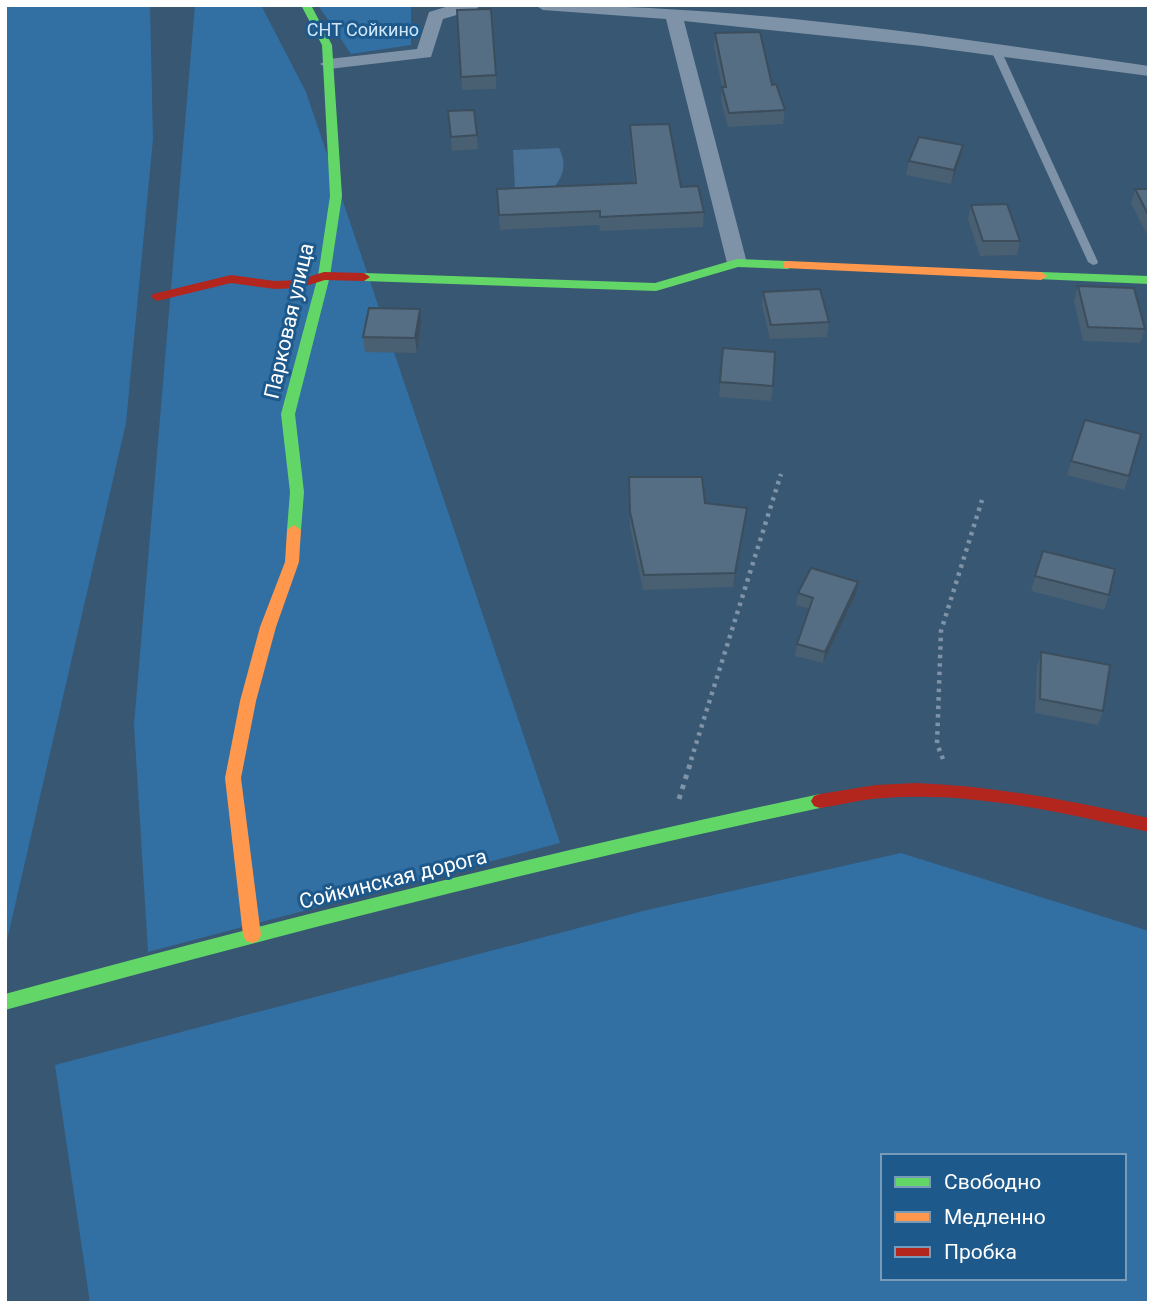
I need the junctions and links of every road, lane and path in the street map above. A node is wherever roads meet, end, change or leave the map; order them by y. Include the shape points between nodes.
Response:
1 (306, 5) edge
2 (471, 5) edge
3 (543, 5) edge
4 (436, 11) edge
5 (673, 13) junction
6 (995, 48) junction
7 (329, 64) junction
8 (1149, 71) edge
9 (1093, 262) dead end
10 (737, 263) junction
11 (324, 276) junction
12 (1149, 279) edge
13 (157, 297) dead end
14 (781, 474) dead end
15 (982, 500) dead end
16 (956, 793) junction
17 (1149, 825) edge
18 (669, 833) junction
19 (253, 935) junction
20 (5, 1002) edge

1 - 7 street, Парковая улица via 327,45
2 - 4 street
3 - 5 street
4 - 7 street via 425,52
5 - 6 street
5 - 10 street
6 - 8 street
6 - 9 lane
7 - 11 street, Парковая улица via 336,196
10 - 11 street via 656,287
10 - 12 street
11 - 13 street via 275,285 231,279
11 - 19 street, Парковая улица via 288,414 297,492 292,562 268,627 233,778
14 - 18 path
15 - 16 path via 941,631 937,744
16 - 17 street, Сойкинская дорога via 1060,806
16 - 18 street, Сойкинская дорога via 884,791
18 - 19 street, Сойкинская дорога
19 - 20 street, Сойкинская дорога

